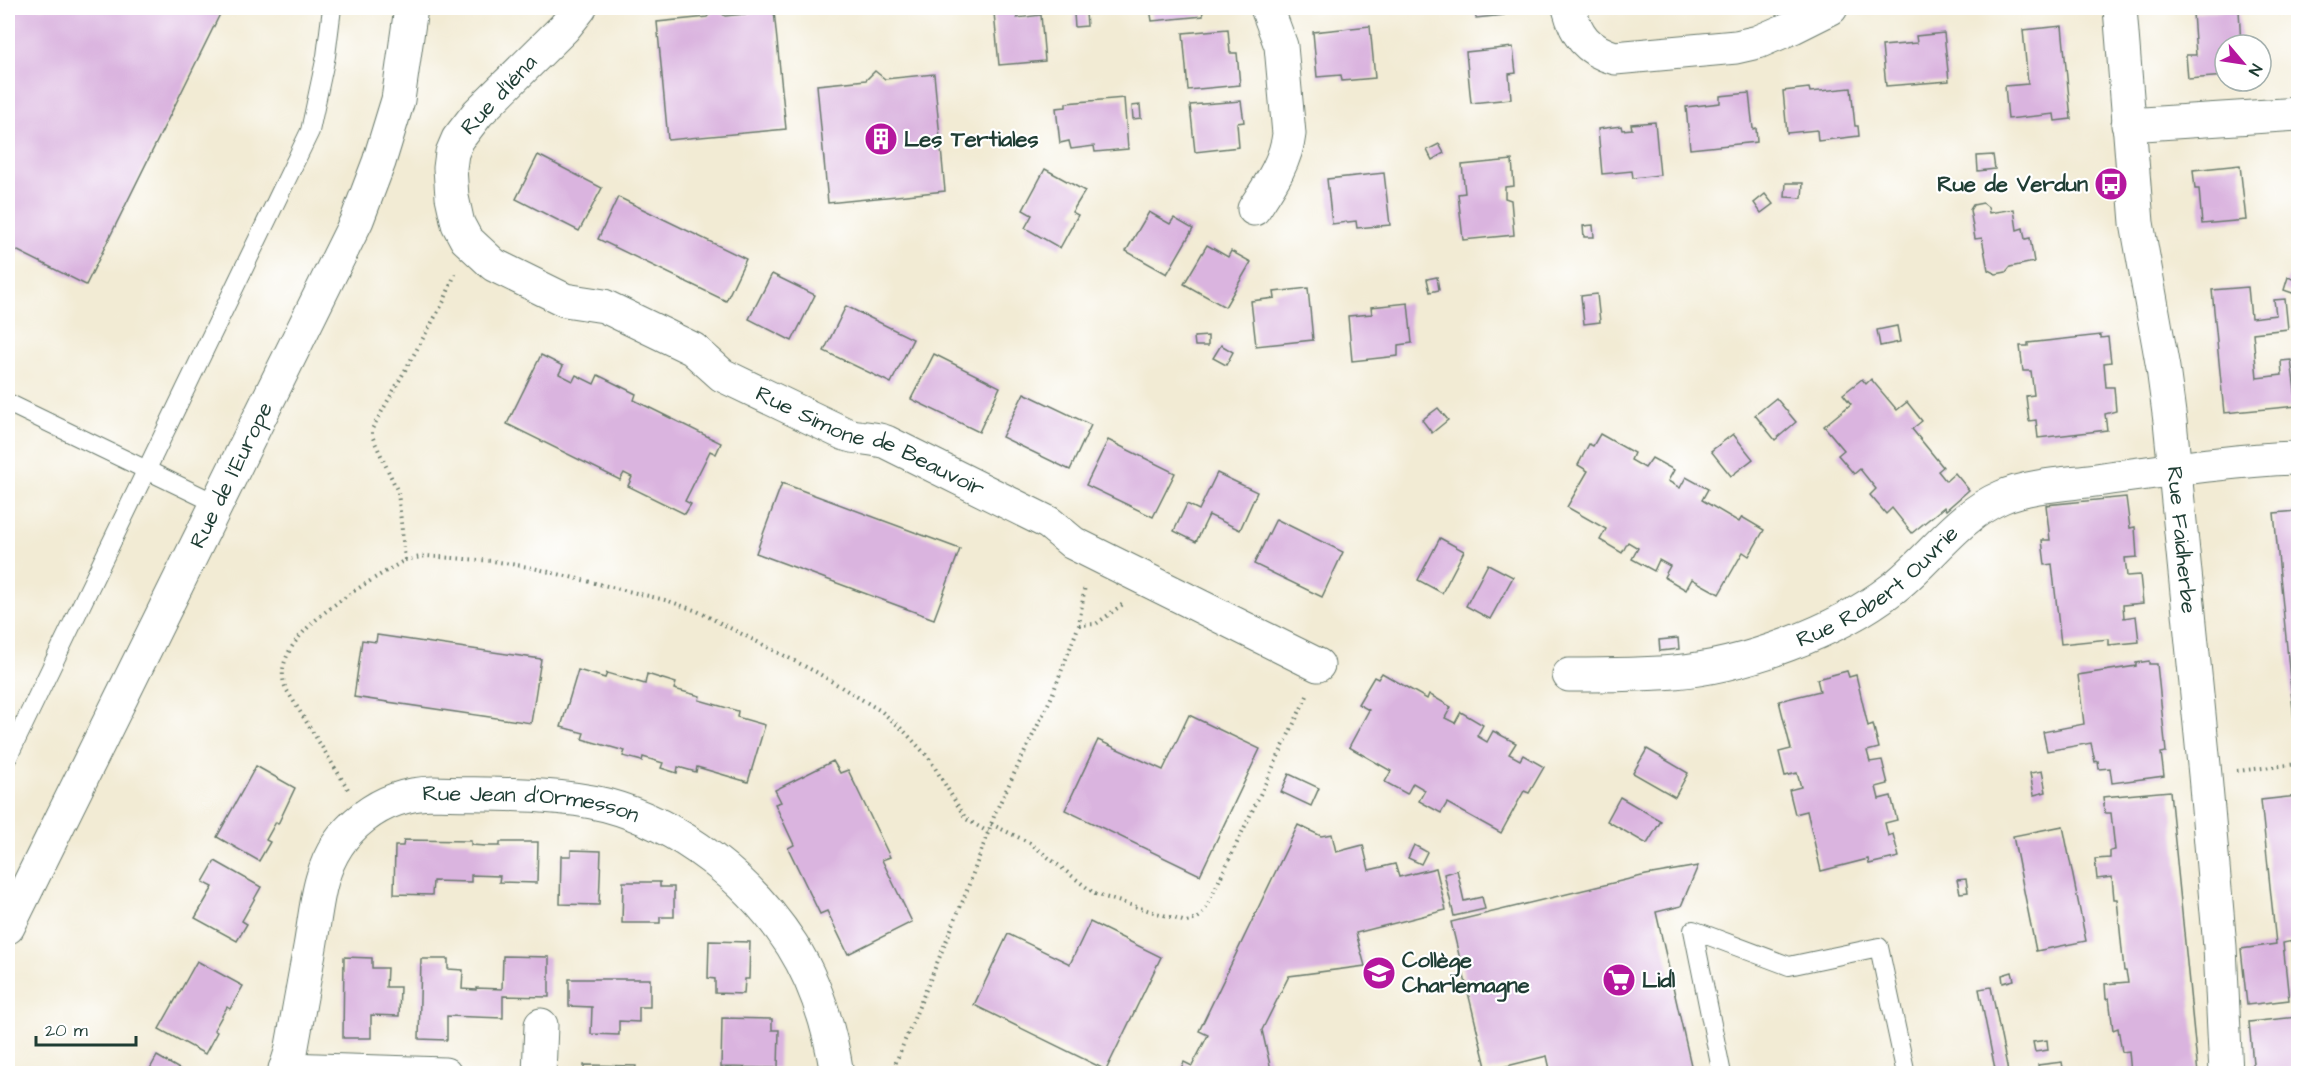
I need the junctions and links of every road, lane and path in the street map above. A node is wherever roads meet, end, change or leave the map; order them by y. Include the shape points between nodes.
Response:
1 (332, 8) edge
2 (411, 8) edge
3 (579, 8) edge
4 (1267, 8) edge
5 (1569, 8) edge
6 (1831, 8) edge
7 (2121, 8) edge
8 (2298, 114) edge
9 (2128, 125) junction
10 (452, 197) joint
11 (1254, 209) dead end
12 (466, 239) junction
13 (8, 403) edge
14 (2296, 457) edge
15 (146, 470) junction
16 (2175, 470) junction
17 (217, 504) junction
18 (1089, 551) junction
19 (405, 560) junction
20 (1153, 583) junction
21 (1079, 625) junction
22 (1318, 665) joint
23 (1569, 675) dead end
24 (8, 757) edge
25 (2298, 764) edge
26 (2264, 768) dead end
27 (365, 816) junction
28 (991, 824) junction
29 (988, 832) junction
30 (8, 927) edge
31 (541, 1025) dead end
32 (284, 1071) edge
33 (445, 1074) edge
34 (539, 1074) edge
35 (837, 1074) edge
36 (891, 1074) edge
37 (1722, 1074) edge
38 (1906, 1074) edge
39 (2226, 1074) edge

1 - 15 lane via 310,131
2 - 17 street, Rue de l'Europe via 398,100 366,197
3 - 10 street, Rue d'Iéna via 463,132 452,153
4 - 11 street via 1281,46 1289,134 1277,172
5 - 6 street via 1573,25 1584,41 1598,53 1615,58 1758,42
7 - 9 street, Rue Faidherbe
8 - 9 street
9 - 16 street, Rue Faidherbe via 2137,223 2163,368
10 - 12 street, Rue Simone de Beauvoir via 454,213
12 - 18 street, Rue Simone de Beauvoir via 494,265 565,300 604,306 693,349 722,375 844,434 886,442 1049,523 1067,540
12 - 19 path via 444,301 372,429 398,492
13 - 15 lane
14 - 16 street, Rue Robert Ouvrie
15 - 17 lane
15 - 24 lane
16 - 23 street, Rue Robert Ouvrie via 2004,496 1957,526 1906,578 1854,615 1764,652 1675,672
16 - 39 street, Rue Faidherbe via 2220,947
17 - 30 street, Rue de l'Europe
18 - 20 street, Rue Simone de Beauvoir
18 - 21 path
19 - 27 path via 347,595 310,625 283,665 286,688
19 - 29 path via 426,556 529,567 697,611 816,672 881,711 929,758 966,819
20 - 21 path via 1096,624
20 - 22 street, Rue Simone de Beauvoir
21 - 28 path via 1051,698
22 - 28 path via 1317,676 1211,898 1202,915 1194,920 1186,922 1095,894 1030,843
25 - 26 path
27 - 32 street, Rue Jean d'Ormesson via 333,852 322,880 291,1052
27 - 35 street, Rue Jean d'Ormesson via 394,798 413,793 539,797 596,803 664,828 732,876 764,908 793,946 821,1008
28 - 29 path
29 - 36 path
31 - 34 street
32 - 33 street
37 - 38 lane via 1693,930 1789,966 1879,948

